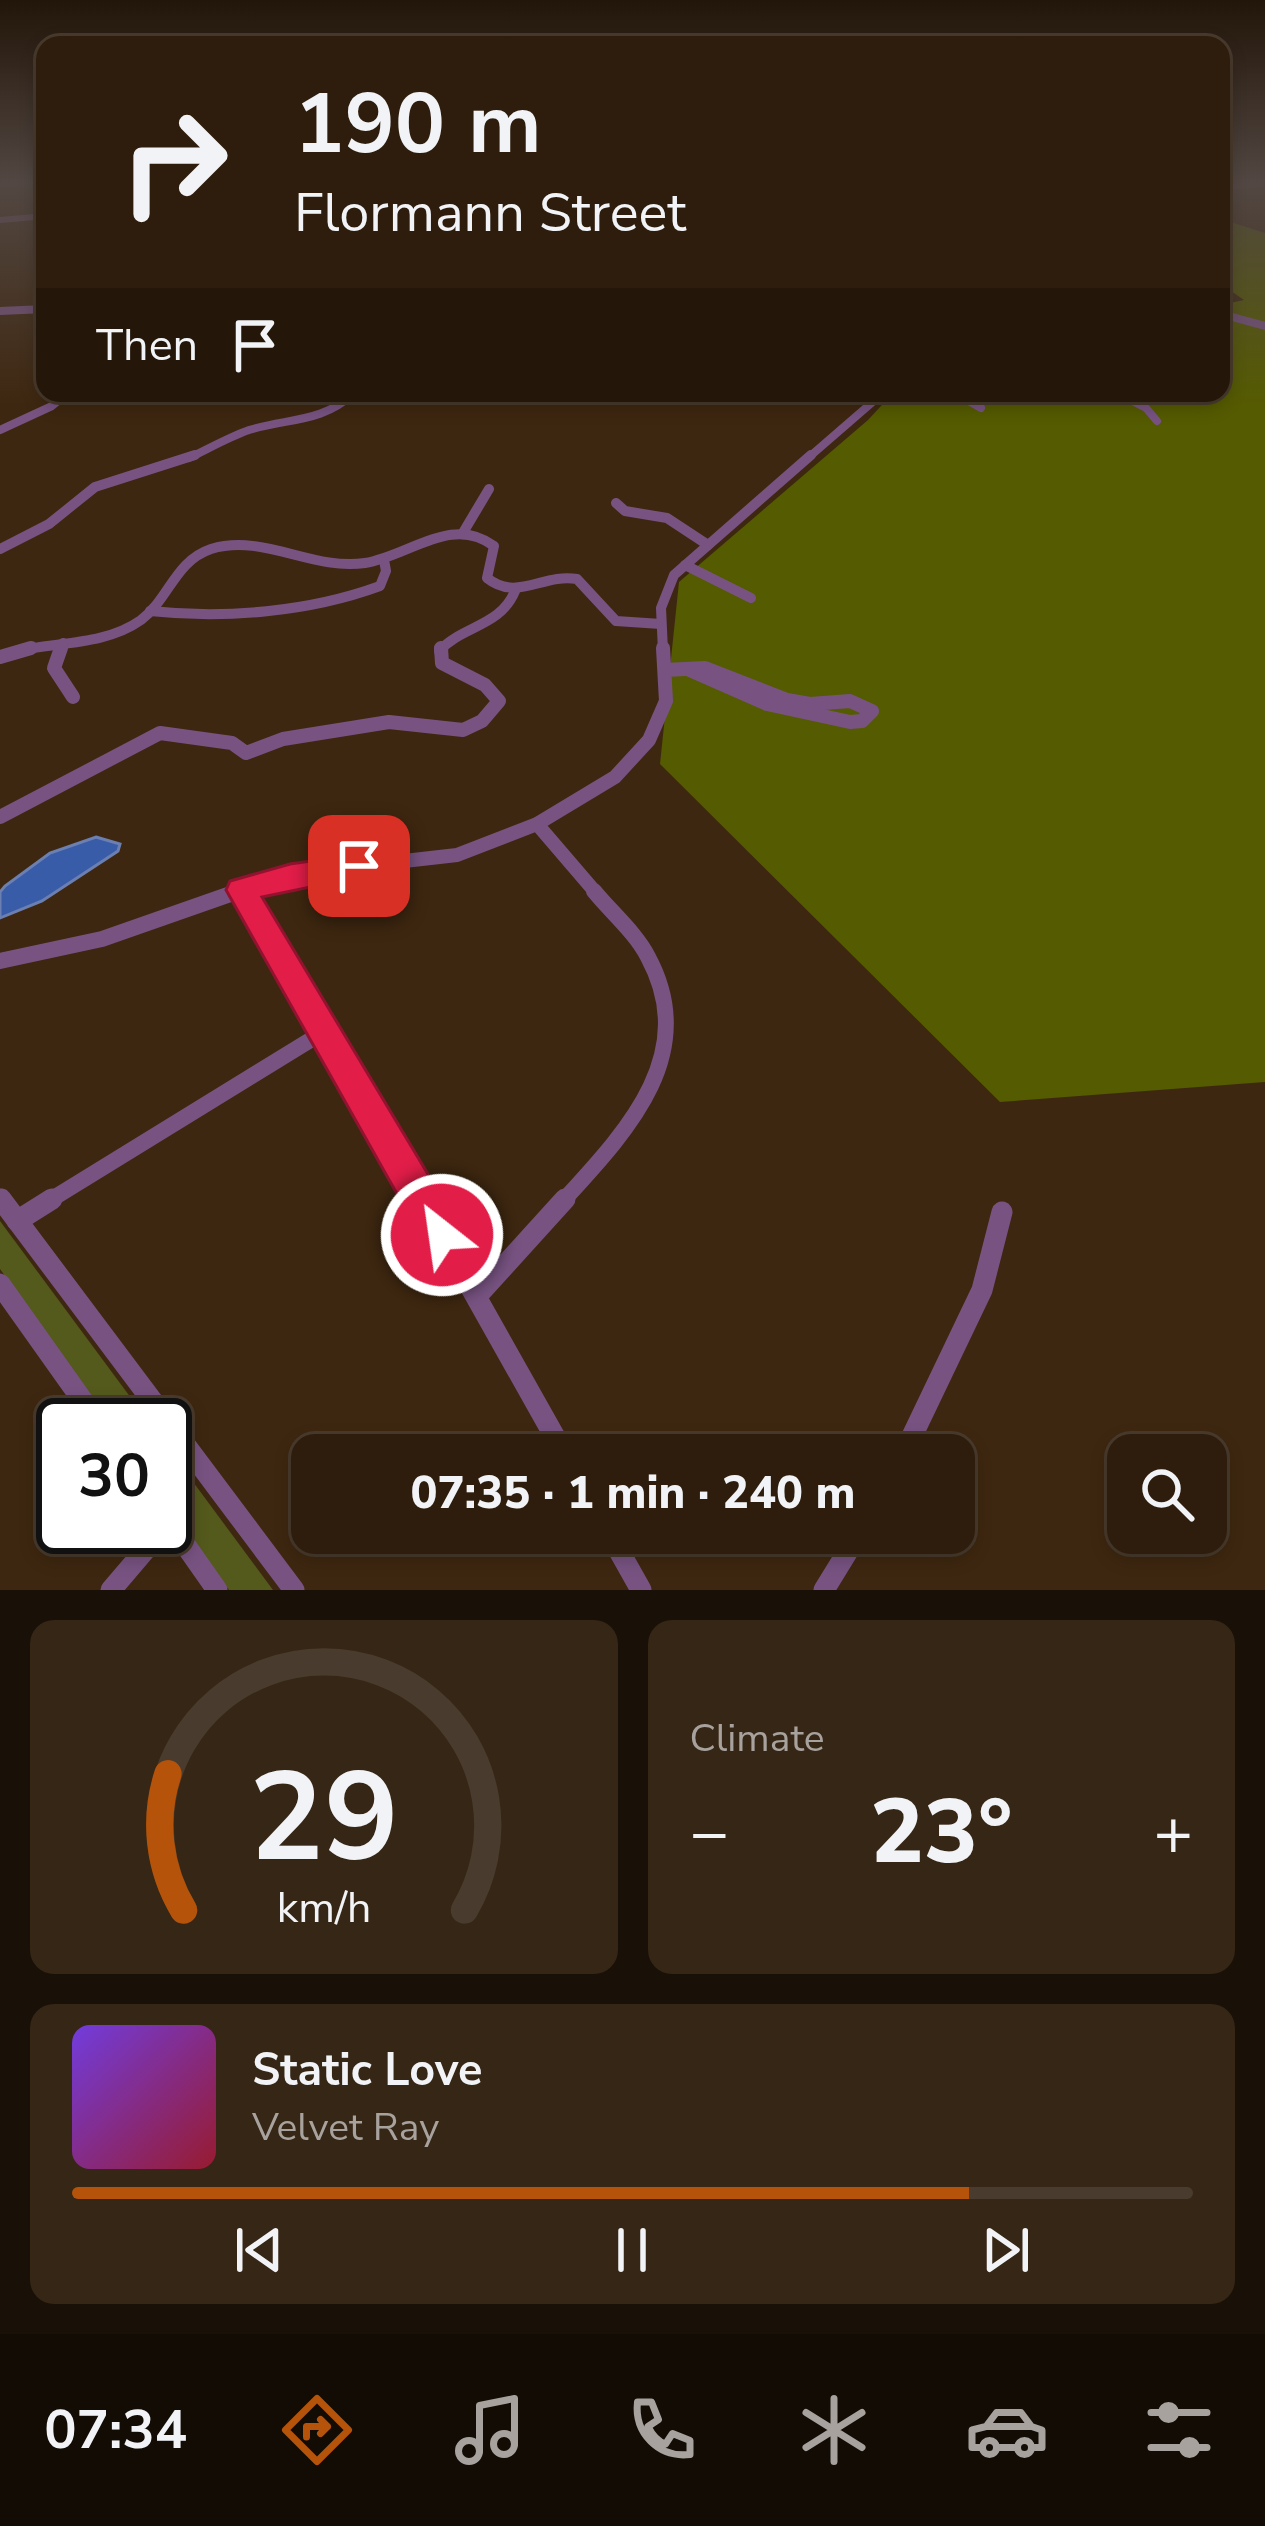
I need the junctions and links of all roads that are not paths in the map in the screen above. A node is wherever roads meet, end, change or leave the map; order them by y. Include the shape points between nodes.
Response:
1 (36, 309) edge
2 (0, 311) edge
3 (1230, 316) edge
4 (1265, 326) edge
5 (57, 402) edge
6 (348, 402) edge
7 (873, 402) edge
8 (971, 402) edge
9 (1134, 402) edge
10 (981, 408) dead end
11 (1157, 421) dead end
12 (0, 430) edge
13 (489, 489) dead end
14 (616, 503) dead end
15 (464, 531) junction
16 (708, 545) junction
17 (0, 550) edge
18 (383, 560) junction
19 (685, 565) junction
20 (515, 591) junction
21 (751, 598) dead end
22 (151, 611) junction
23 (661, 624) junction
24 (63, 643) junction
25 (0, 657) edge
26 (665, 670) junction
27 (690, 670) junction
28 (73, 697) dead end
29 (0, 817) edge
30 (537, 824) junction
31 (241, 890) junction
32 (0, 961) edge
33 (325, 1031) junction
34 (0, 1198) edge
35 (1002, 1212) dead end
36 (17, 1221) junction
37 (0, 1284) edge
38 (477, 1296) junction
39 (81, 1398) edge
40 (553, 1434) edge
41 (913, 1434) edge
42 (139, 1554) edge
43 (192, 1554) edge
44 (620, 1554) edge
45 (846, 1554) edge
46 (111, 1590) edge
47 (217, 1590) edge
48 (294, 1590) edge
49 (640, 1590) edge
50 (824, 1590) edge

1 - 2 street
3 - 4 street
5 - 12 street
6 - 17 street via 95,487
7 - 16 street
8 - 10 street
9 - 11 street
13 - 15 street
14 - 16 street via 667,518
15 - 18 street
15 - 20 street via 494,546 490,584
16 - 19 street
18 - 22 street via 380,586 338,601 190,617
18 - 22 street via 322,565 256,543 225,546 185,562
19 - 21 street
19 - 23 street via 665,590
20 - 23 street via 577,579 616,621
20 - 29 street via 498,620 439,650 442,663 499,701 464,730 389,722 246,753 232,743 160,733
22 - 24 street via 121,631
23 - 26 street
24 - 25 street
24 - 28 street via 54,668
26 - 27 street
26 - 30 street via 666,701 638,754
27 - 27 street via 767,704 850,722 872,711 850,701 787,700 716,671
30 - 31 street via 457,855 326,870
30 - 38 street via 646,954 666,1002 667,1053 618,1141
31 - 32 street via 102,939
31 - 33 street
33 - 36 street
33 - 38 street
34 - 36 street
35 - 41 street via 982,1290
36 - 48 street
37 - 39 street
38 - 40 street
42 - 46 street
43 - 47 street
44 - 49 street
45 - 50 street

